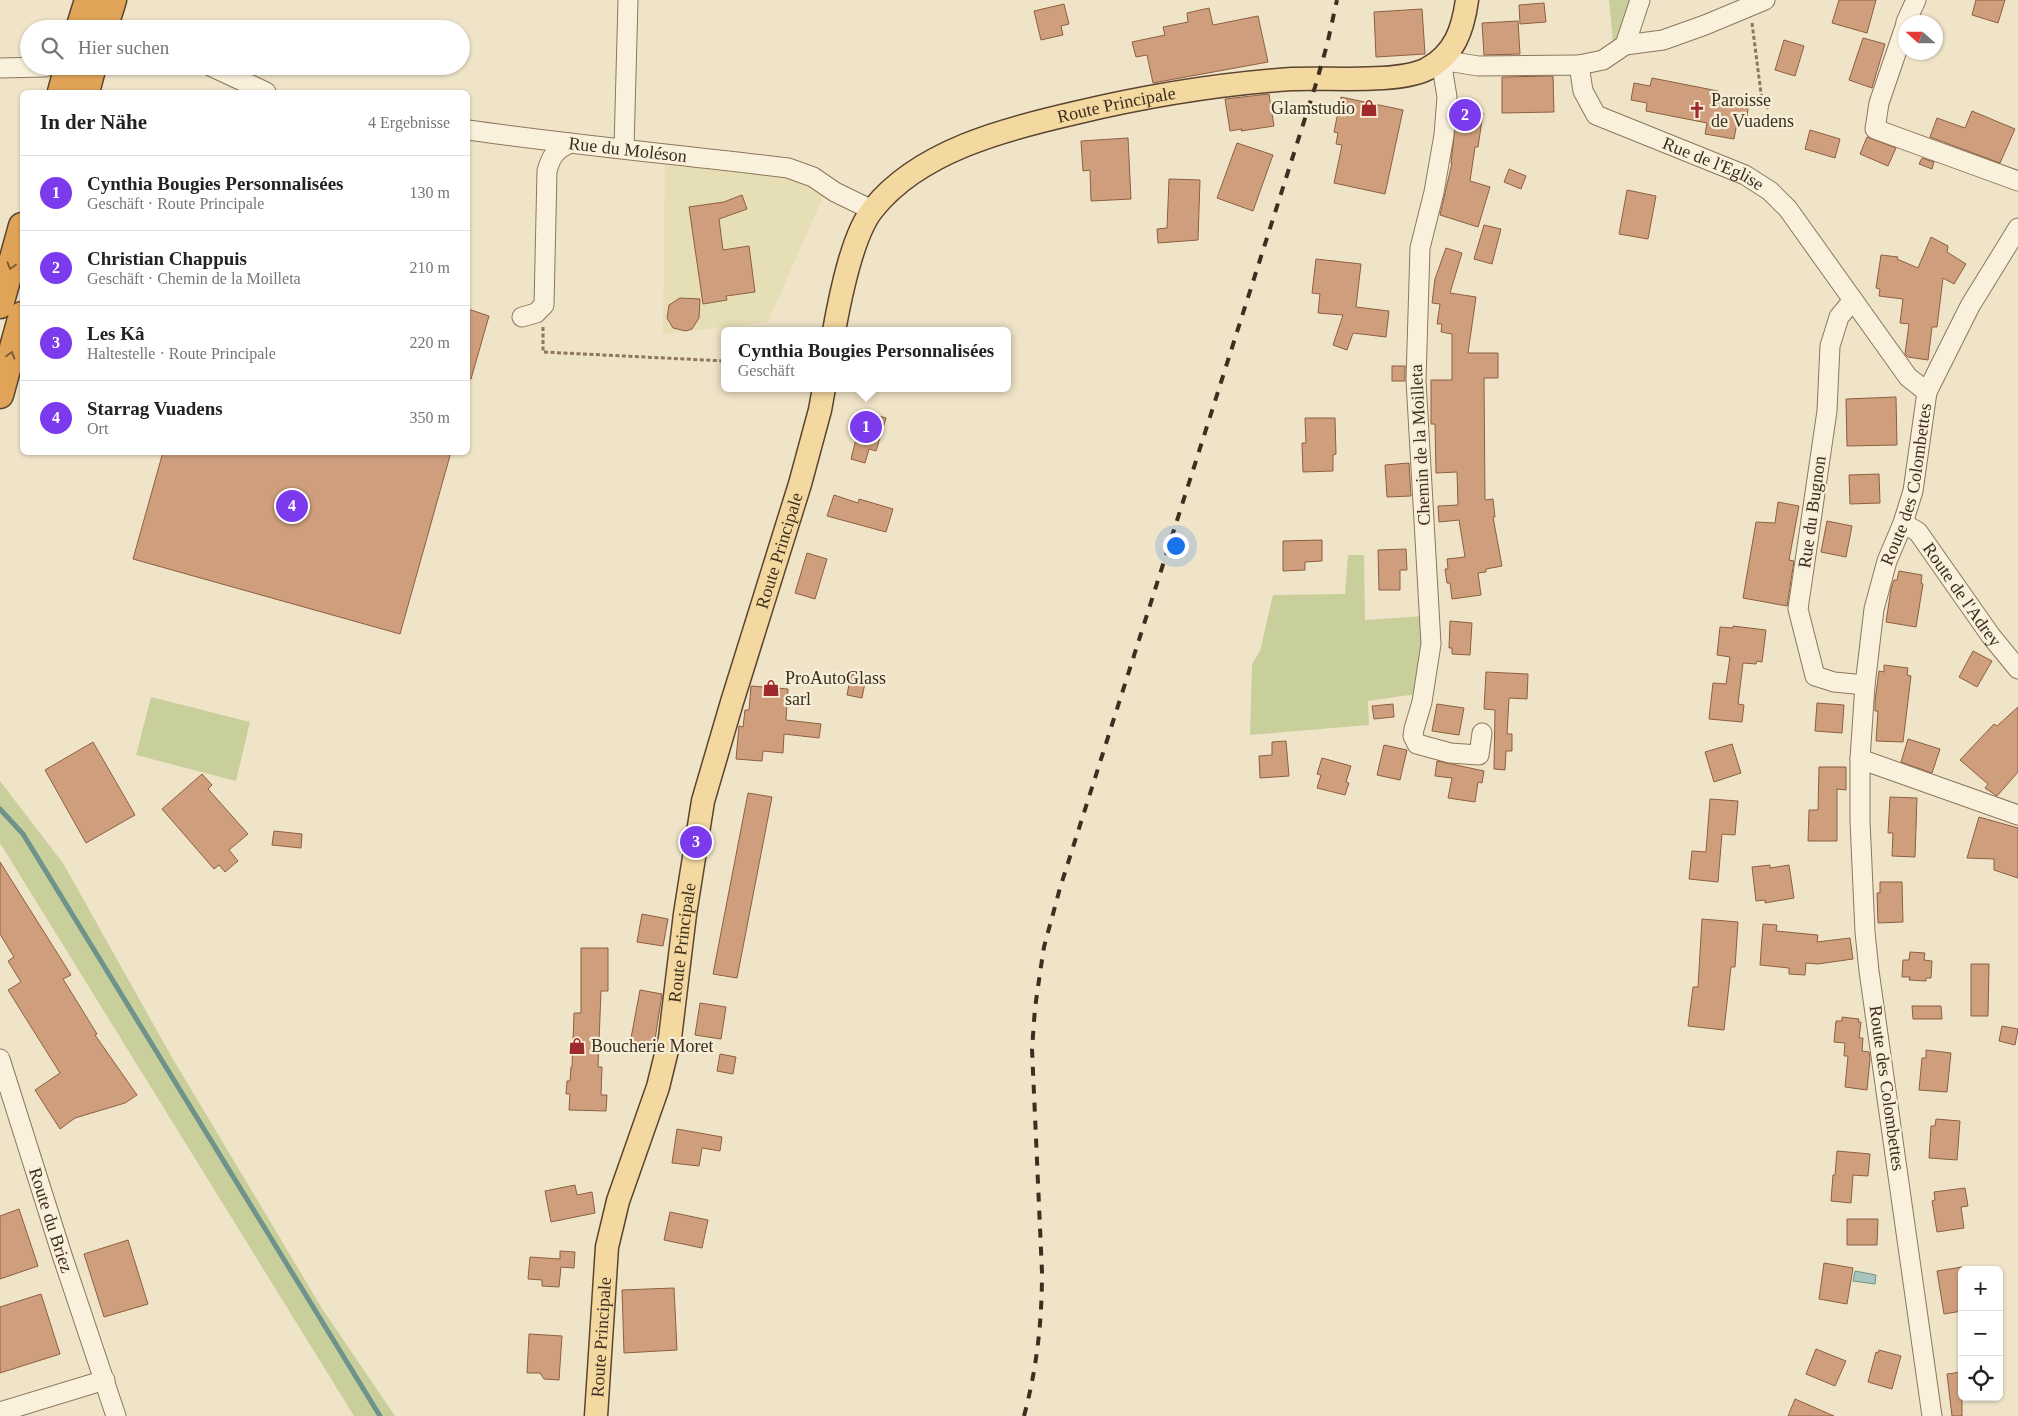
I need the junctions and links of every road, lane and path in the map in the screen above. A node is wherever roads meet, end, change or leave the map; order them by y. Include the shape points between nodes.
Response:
1 (88, 0) edge
2 (113, 0) edge
3 (628, 0) edge
4 (1467, 0) edge
5 (1640, 0) edge
6 (1916, 0) edge
7 (1757, 4) edge
8 (1909, 15) edge
9 (82, 20) edge
10 (107, 20) edge
11 (1625, 45) junction
12 (1898, 48) edge
13 (1442, 60) junction
14 (1579, 65) junction
15 (0, 68) edge
16 (20, 68) edge
17 (66, 75) edge
18 (91, 75) edge
19 (229, 75) edge
20 (62, 90) edge
21 (87, 90) edge
22 (262, 90) edge
23 (1769, 110) dead end
24 (470, 130) edge
25 (571, 143) junction
26 (624, 148) junction
27 (2018, 181) edge
28 (872, 210) junction
29 (2018, 228) edge
30 (20, 233) edge
31 (1853, 300) junction
32 (544, 305) junction
33 (0, 306) edge
34 (522, 317) dead end
35 (20, 322) edge
36 (835, 327) edge
37 (721, 361) edge
38 (823, 392) edge
39 (1927, 392) junction
40 (0, 395) edge
41 (1904, 523) junction
42 (2018, 669) edge
43 (1865, 685) junction
44 (1482, 733) dead end
45 (1860, 759) junction
46 (2018, 815) edge
47 (0, 1059) edge
48 (4, 1084) edge
49 (105, 1380) junction
50 (0, 1412) edge
51 (116, 1416) edge
52 (596, 1416) edge
53 (1932, 1416) edge

1 - 9 highway
2 - 10 highway
3 - 26 street
4 - 13 main road, Route Principale via 1462,30
5 - 11 street
6 - 8 street
7 - 11 street via 1663,40
7 - 23 path via 1762,101
11 - 14 street via 1604,60
12 - 27 street via 1875,129
13 - 14 street via 1478,66
13 - 28 main road, Route Principale via 1412,75 1318,77 1213,87 1133,99 1048,119 998,133 941,156 906,178
13 - 44 street, Chemin de la Moilleta via 1447,97 1444,135 1420,248 1416,380 1431,644 1413,736 1418,744 1450,753 1479,755
14 - 31 street, Rue de l'Eglise via 1582,91 1596,115 1745,175 1770,191 1788,208
15 - 16 street
17 - 20 highway
18 - 21 highway
19 - 22 street
24 - 25 street
25 - 26 street, Rue du Moléson
25 - 32 street, Rue du Moléson via 550,156 547,171
26 - 28 street, Rue du Moléson via 788,168 813,177
28 - 36 main road, Route Principale via 852,256
29 - 39 street, Route des Colombettes via 1970,306
30 -> 33 highway
31 - 39 street, Rue de l'Eglise via 1908,377
31 - 43 street, Rue du Bugnon via 1839,317 1830,346 1828,411 1798,609 1815,676 1834,682
32 - 34 street via 536,313
32 - 37 path via 543,352
40 -> 35 highway
38 - 52 main road, Route Principale via 800,484 703,801 670,1038 658,1087 618,1201 607,1246
39 - 41 street, Route des Colombettes via 1913,491
41 - 42 street, Route de l'Adrey via 1918,532 1990,636
41 - 43 street, Route des Colombettes via 1887,561 1874,610
43 - 45 street, Route des Colombettes
45 - 46 street
45 - 53 street, Route des Colombettes via 1860,821 1869,971
47 - 48 street, Route du Briez
48 - 49 street, Route du Briez
49 - 50 street
49 - 51 street, Route du Briez

